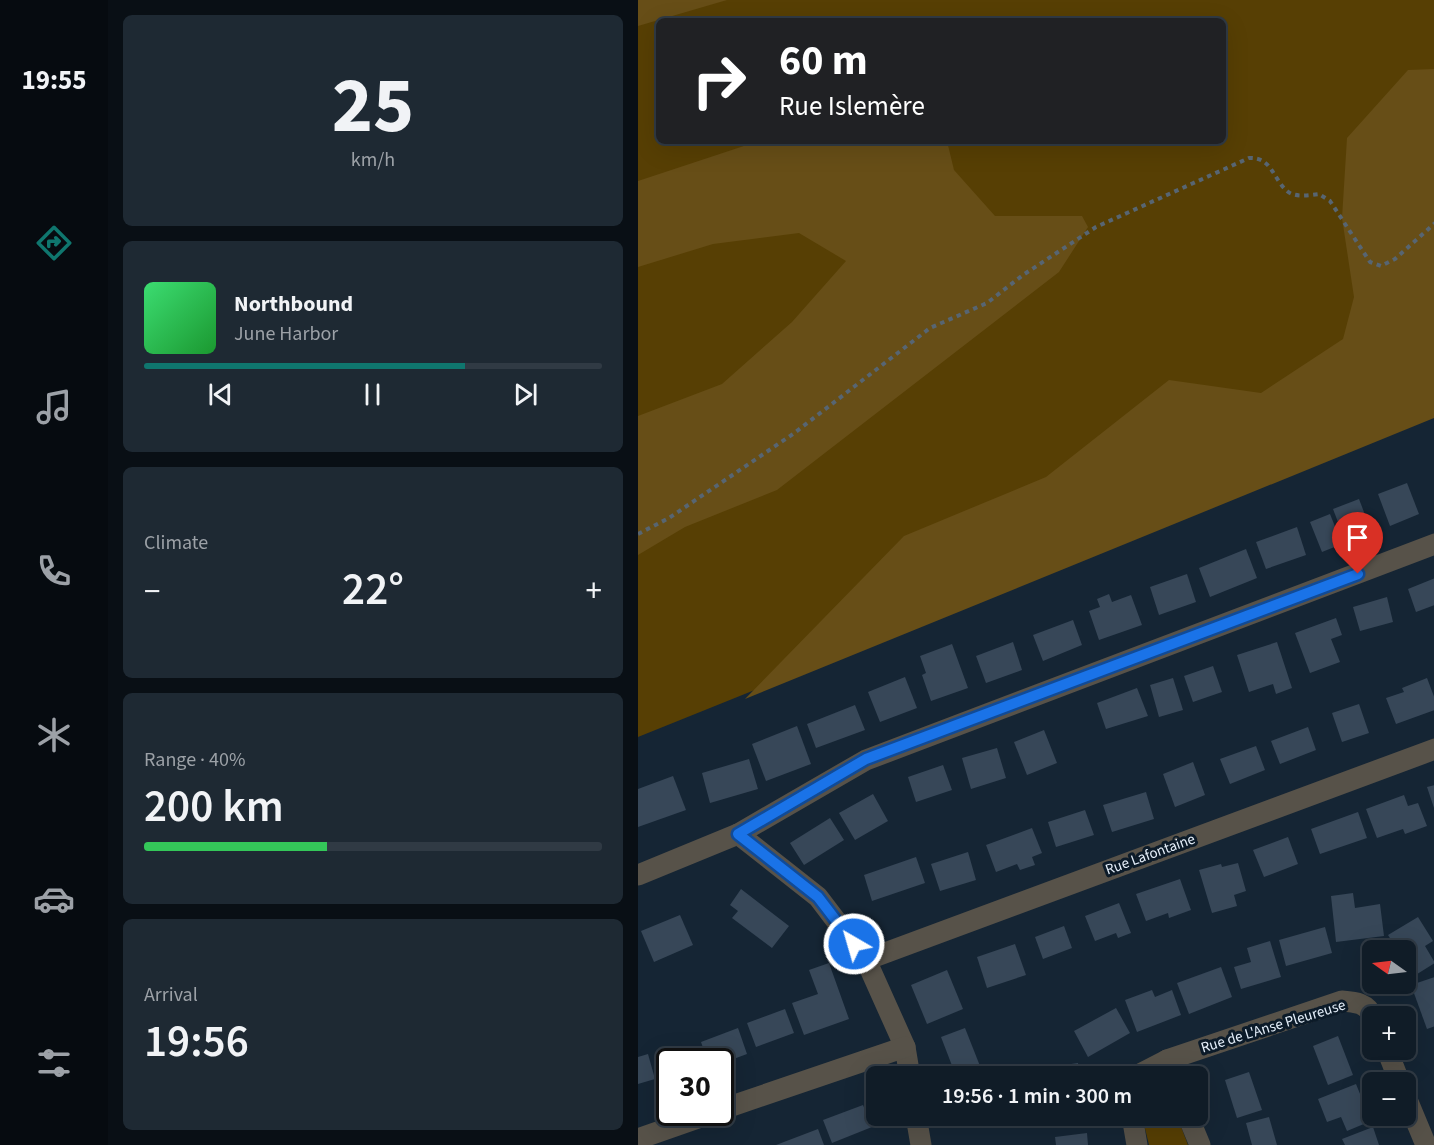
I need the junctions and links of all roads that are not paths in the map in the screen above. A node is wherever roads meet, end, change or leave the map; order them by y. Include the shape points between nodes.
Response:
1 (1434, 544) edge
2 (1434, 749) edge
3 (738, 834) junction
4 (638, 875) edge
5 (866, 960) junction
6 (1364, 1006) edge
7 (905, 1047) junction
8 (908, 1066) edge
9 (1175, 1066) edge
10 (734, 1105) edge
11 (1416, 1121) edge
12 (674, 1126) edge
13 (918, 1126) edge
14 (1134, 1126) edge
15 (1192, 1126) edge
16 (638, 1138) edge
17 (921, 1145) edge
18 (1137, 1145) edge
19 (1200, 1145) edge
20 (1426, 1145) edge

1 - 3 street via 866,759
2 - 5 street, Rue Lafontaine
3 - 4 street
3 - 5 street via 818,897
5 - 7 street
6 - 9 street, Rue de L'Anse Pleureuse via 1342,1001
7 - 8 street
7 - 10 street
11 - 20 street
12 - 16 street
13 - 17 street
14 - 18 street
15 - 19 street

